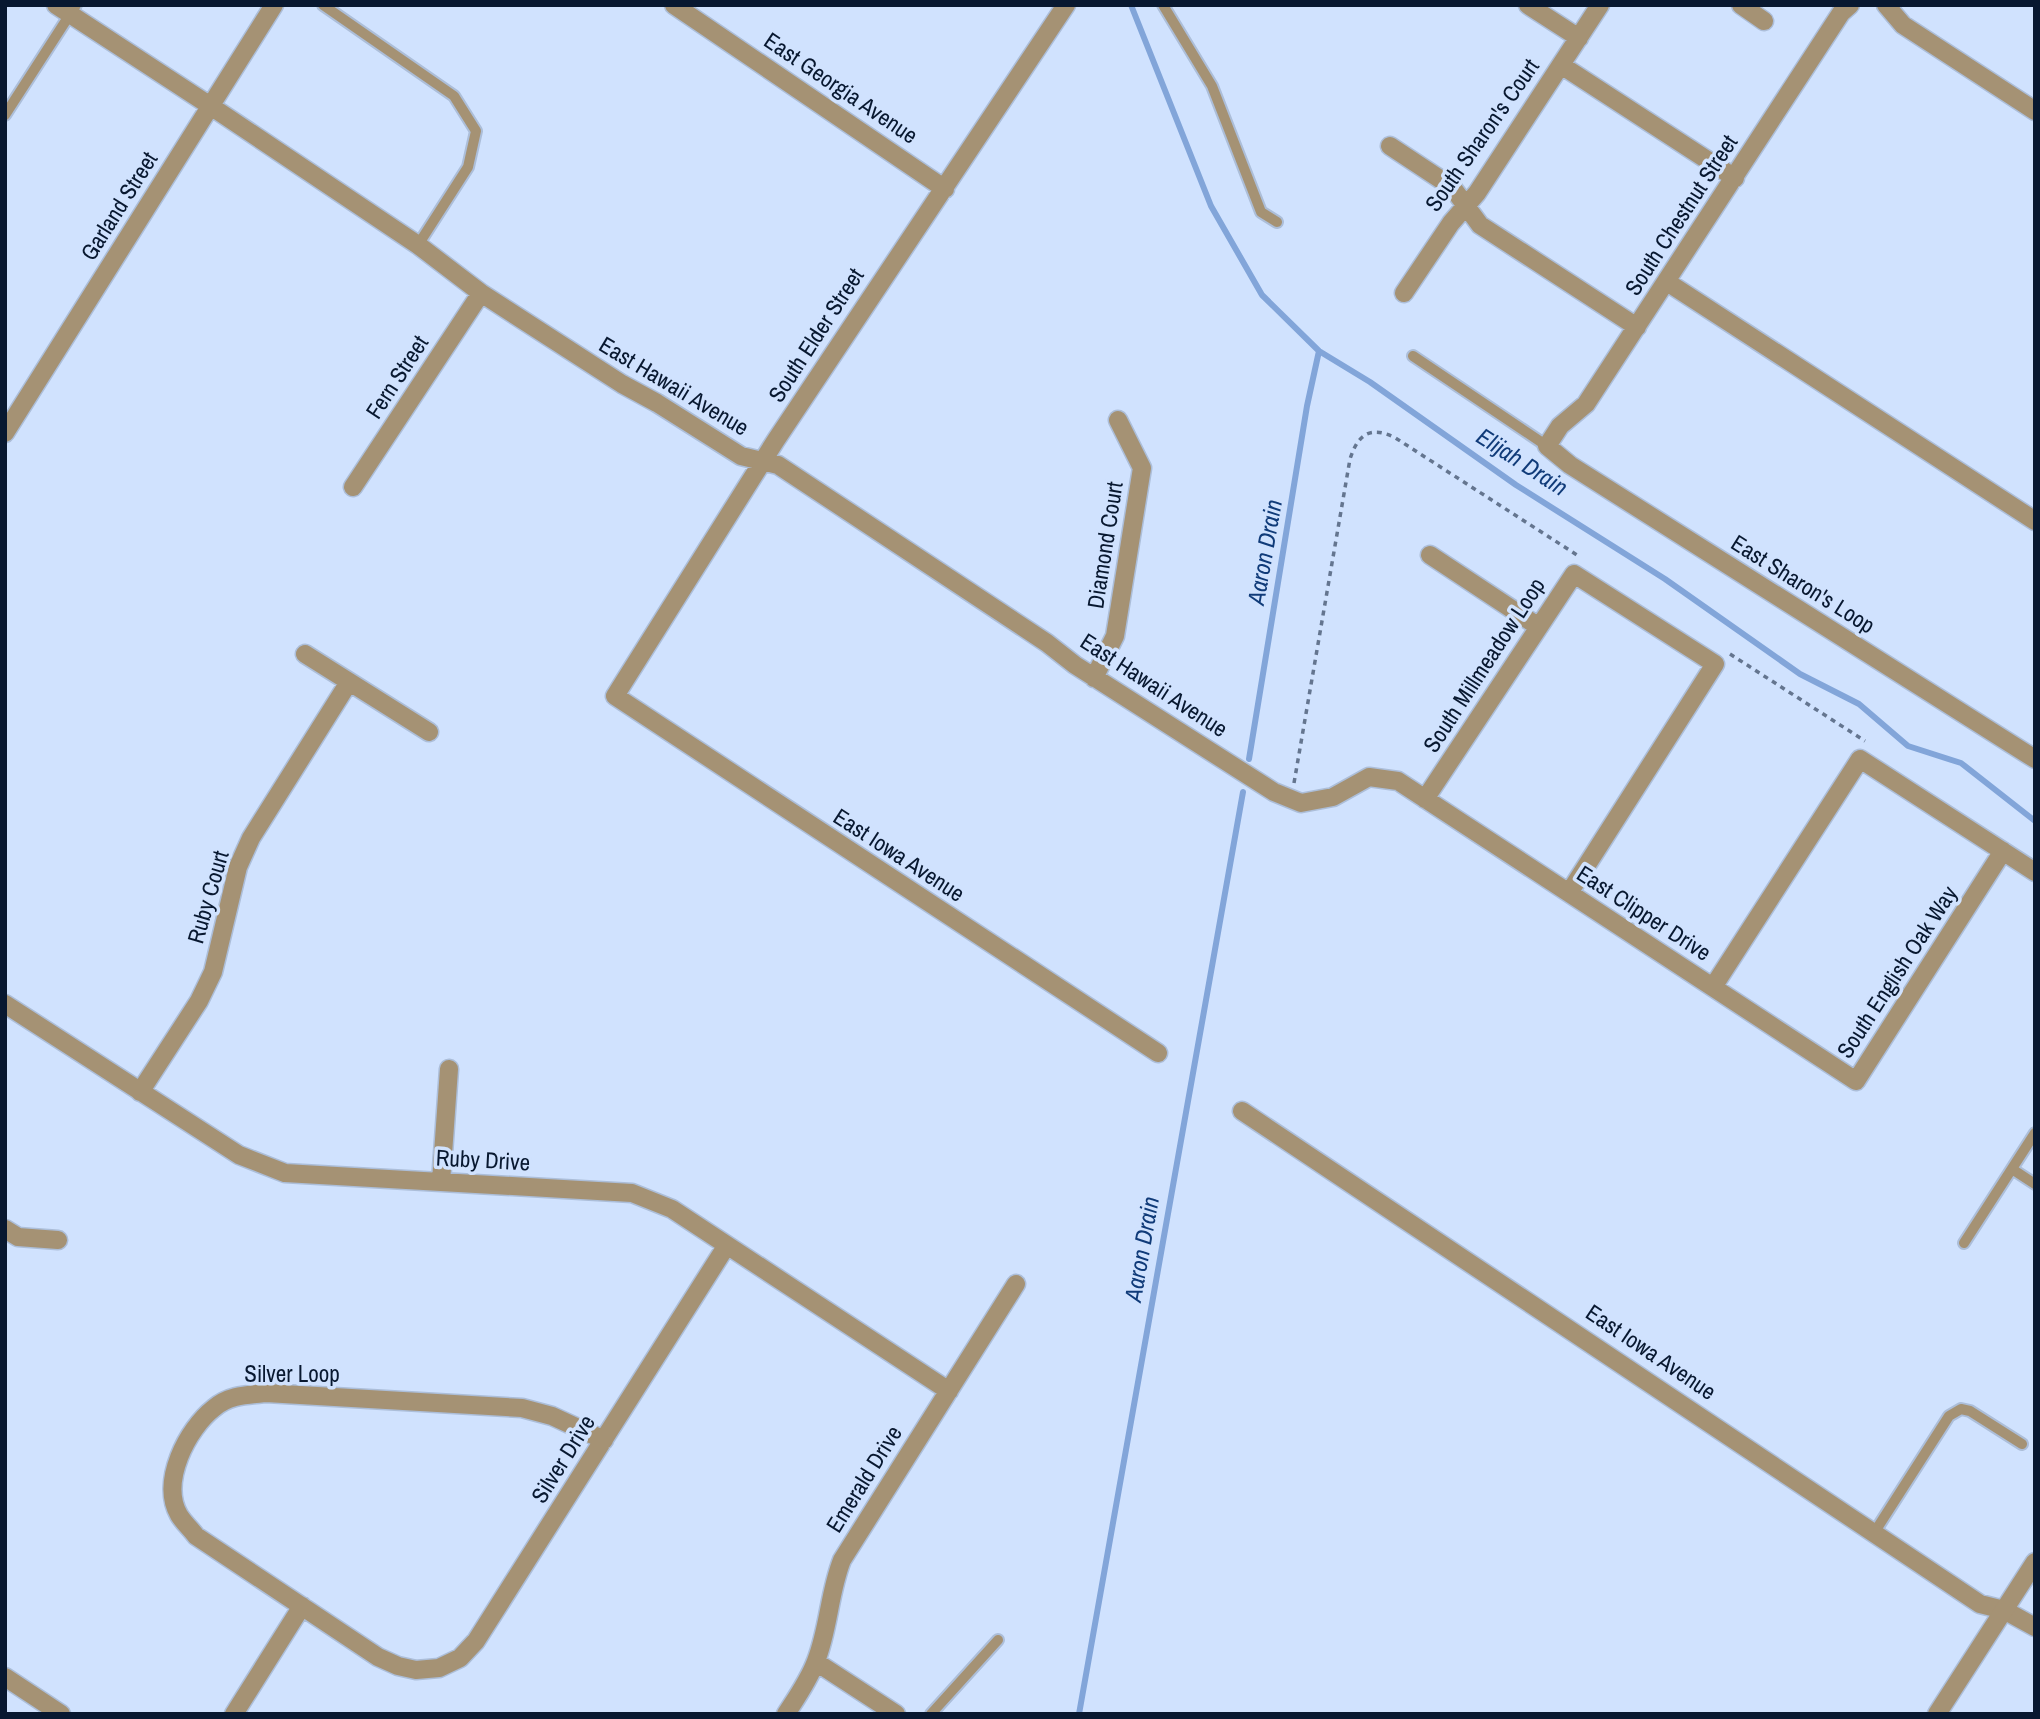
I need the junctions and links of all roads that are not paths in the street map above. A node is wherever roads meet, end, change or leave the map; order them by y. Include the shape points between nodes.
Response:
1 (274, 5) edge
2 (323, 5) edge
3 (674, 5) edge
4 (1066, 5) edge
5 (1163, 5) edge
6 (1528, 5) edge
7 (1600, 5) edge
8 (1741, 5) edge
9 (1850, 5) edge
10 (1886, 5) edge
11 (67, 8) edge
12 (1765, 21) dead end
13 (1578, 38) junction
14 (1561, 65) junction
15 (212, 107) junction
16 (2035, 111) edge
17 (5, 115) edge
18 (1390, 146) dead end
19 (1735, 178) junction
20 (945, 189) junction
21 (1466, 205) junction
22 (1277, 222) dead end
23 (418, 245) junction
24 (1667, 282) junction
25 (481, 293) junction
26 (1404, 293) dead end
27 (1637, 327) junction
28 (1413, 356) dead end
29 (1118, 420) dead end
30 (5, 433) edge
31 (1547, 446) junction
32 (764, 461) junction
33 (354, 487) dead end
34 (2035, 521) edge
35 (1430, 555) dead end
36 (1539, 626) junction
37 (305, 654) dead end
38 (1094, 678) junction
39 (349, 682) junction
40 (615, 696) joint
41 (429, 732) dead end
42 (2035, 759) edge
43 (1283, 796) joint
44 (1425, 799) junction
45 (2003, 851) junction
46 (2035, 872) edge
47 (1569, 892) junction
48 (1713, 987) junction
49 (5, 1004) edge
50 (1158, 1054) dead end
51 (449, 1069) dead end
52 (140, 1092) junction
53 (1242, 1111) dead end
54 (2035, 1133) edge
55 (2012, 1169) junction
56 (442, 1182) junction
57 (2035, 1184) edge
58 (5, 1229) edge
59 (58, 1240) dead end
60 (1964, 1243) dead end
61 (727, 1245) junction
62 (1016, 1284) dead end
63 (949, 1391) junction
64 (604, 1440) junction
65 (2022, 1444) dead end
66 (1874, 1533) junction
67 (2035, 1562) edge
68 (302, 1606) junction
69 (2004, 1610) junction
70 (2035, 1627) edge
71 (998, 1640) dead end
72 (816, 1662) junction
73 (416, 1670) joint
74 (5, 1678) edge
75 (56, 1713) edge
76 (234, 1714) edge
77 (786, 1714) edge
78 (896, 1714) edge
79 (931, 1714) edge
80 (1937, 1714) edge

1 - 15 street, Garland Street
2 - 23 lane via 454,96 476,131 468,167
3 - 20 street, East Georgia Avenue
4 - 20 street, South Elder Street
5 - 22 lane via 1212,86 1261,212
6 - 13 street
7 - 13 street, South Sharon's Court
8 - 12 street
9 - 19 street, South Chestnut Street
10 - 16 street via 1903,25
11 - 15 street, East Hawaii Avenue
11 - 17 lane
13 - 14 street, South Sharon's Court
14 - 19 street
14 - 21 street, South Sharon's Court
15 - 23 street, East Hawaii Avenue
15 - 30 street, Garland Street
18 - 21 street via 1452,187
19 - 24 street, South Chestnut Street
20 - 32 street, South Elder Street
21 - 26 street, South Sharon's Court
21 - 27 street via 1480,225
23 - 25 street, East Hawaii Avenue
24 - 27 street, South Chestnut Street
24 - 34 street
25 - 32 street, East Hawaii Avenue via 740,456
25 - 33 street, Fern Street
27 - 31 street, South Chestnut Street via 1586,404 1560,426
28 - 31 lane
29 - 38 street, Diamond Court via 1142,468 1115,636
31 - 42 street, East Sharon's Loop via 1570,465
32 - 38 street, East Hawaii Avenue via 779,465
32 - 40 street, South Elder Street
35 - 36 street
36 - 44 street, South Millmeadow Loop
36 - 47 street, South Millmeadow Loop via 1574,575 1715,664
37 - 39 street
38 - 43 street, East Hawaii Avenue
39 - 41 street
39 - 52 street, Ruby Court via 251,838 238,867 213,972
40 - 50 street, East Iowa Avenue
43 - 44 street, East Clipper Drive via 1301,803 1333,797 1369,777 1398,781
44 - 47 street, East Clipper Drive
45 - 46 street, East Clipper Drive
45 - 48 street, East Clipper Drive via 1860,759
45 - 48 street, South English Oak Way via 1856,1082
47 - 48 street, East Clipper Drive
49 - 52 street, Ruby Drive
51 - 56 street
52 - 56 street, Ruby Drive via 239,1155 285,1174
53 - 66 street, East Iowa Avenue
54 - 55 lane
55 - 57 lane
55 - 60 lane
56 - 61 street, Ruby Drive via 632,1193 672,1209
58 - 59 street via 18,1237
61 - 63 street, Ruby Drive
61 - 64 street, Silver Drive
62 - 63 street, Emerald Drive
63 - 72 street, Emerald Drive via 842,1560
64 - 68 street, Silver Loop via 522,1408 266,1394 239,1395 215,1406 199,1423 176,1465 172,1491 178,1514 196,1536
64 - 73 street, Silver Drive via 476,1641 460,1658 439,1668
65 - 66 lane via 1970,1411 1961,1409 1949,1416
66 - 69 street, East Iowa Avenue via 1980,1604
67 - 69 street
68 - 73 street, Silver Loop via 378,1657
68 - 76 street
69 - 70 street, East Iowa Avenue
69 - 80 street
71 - 79 lane
72 - 77 street, Emerald Drive
72 - 78 street
74 - 75 street

